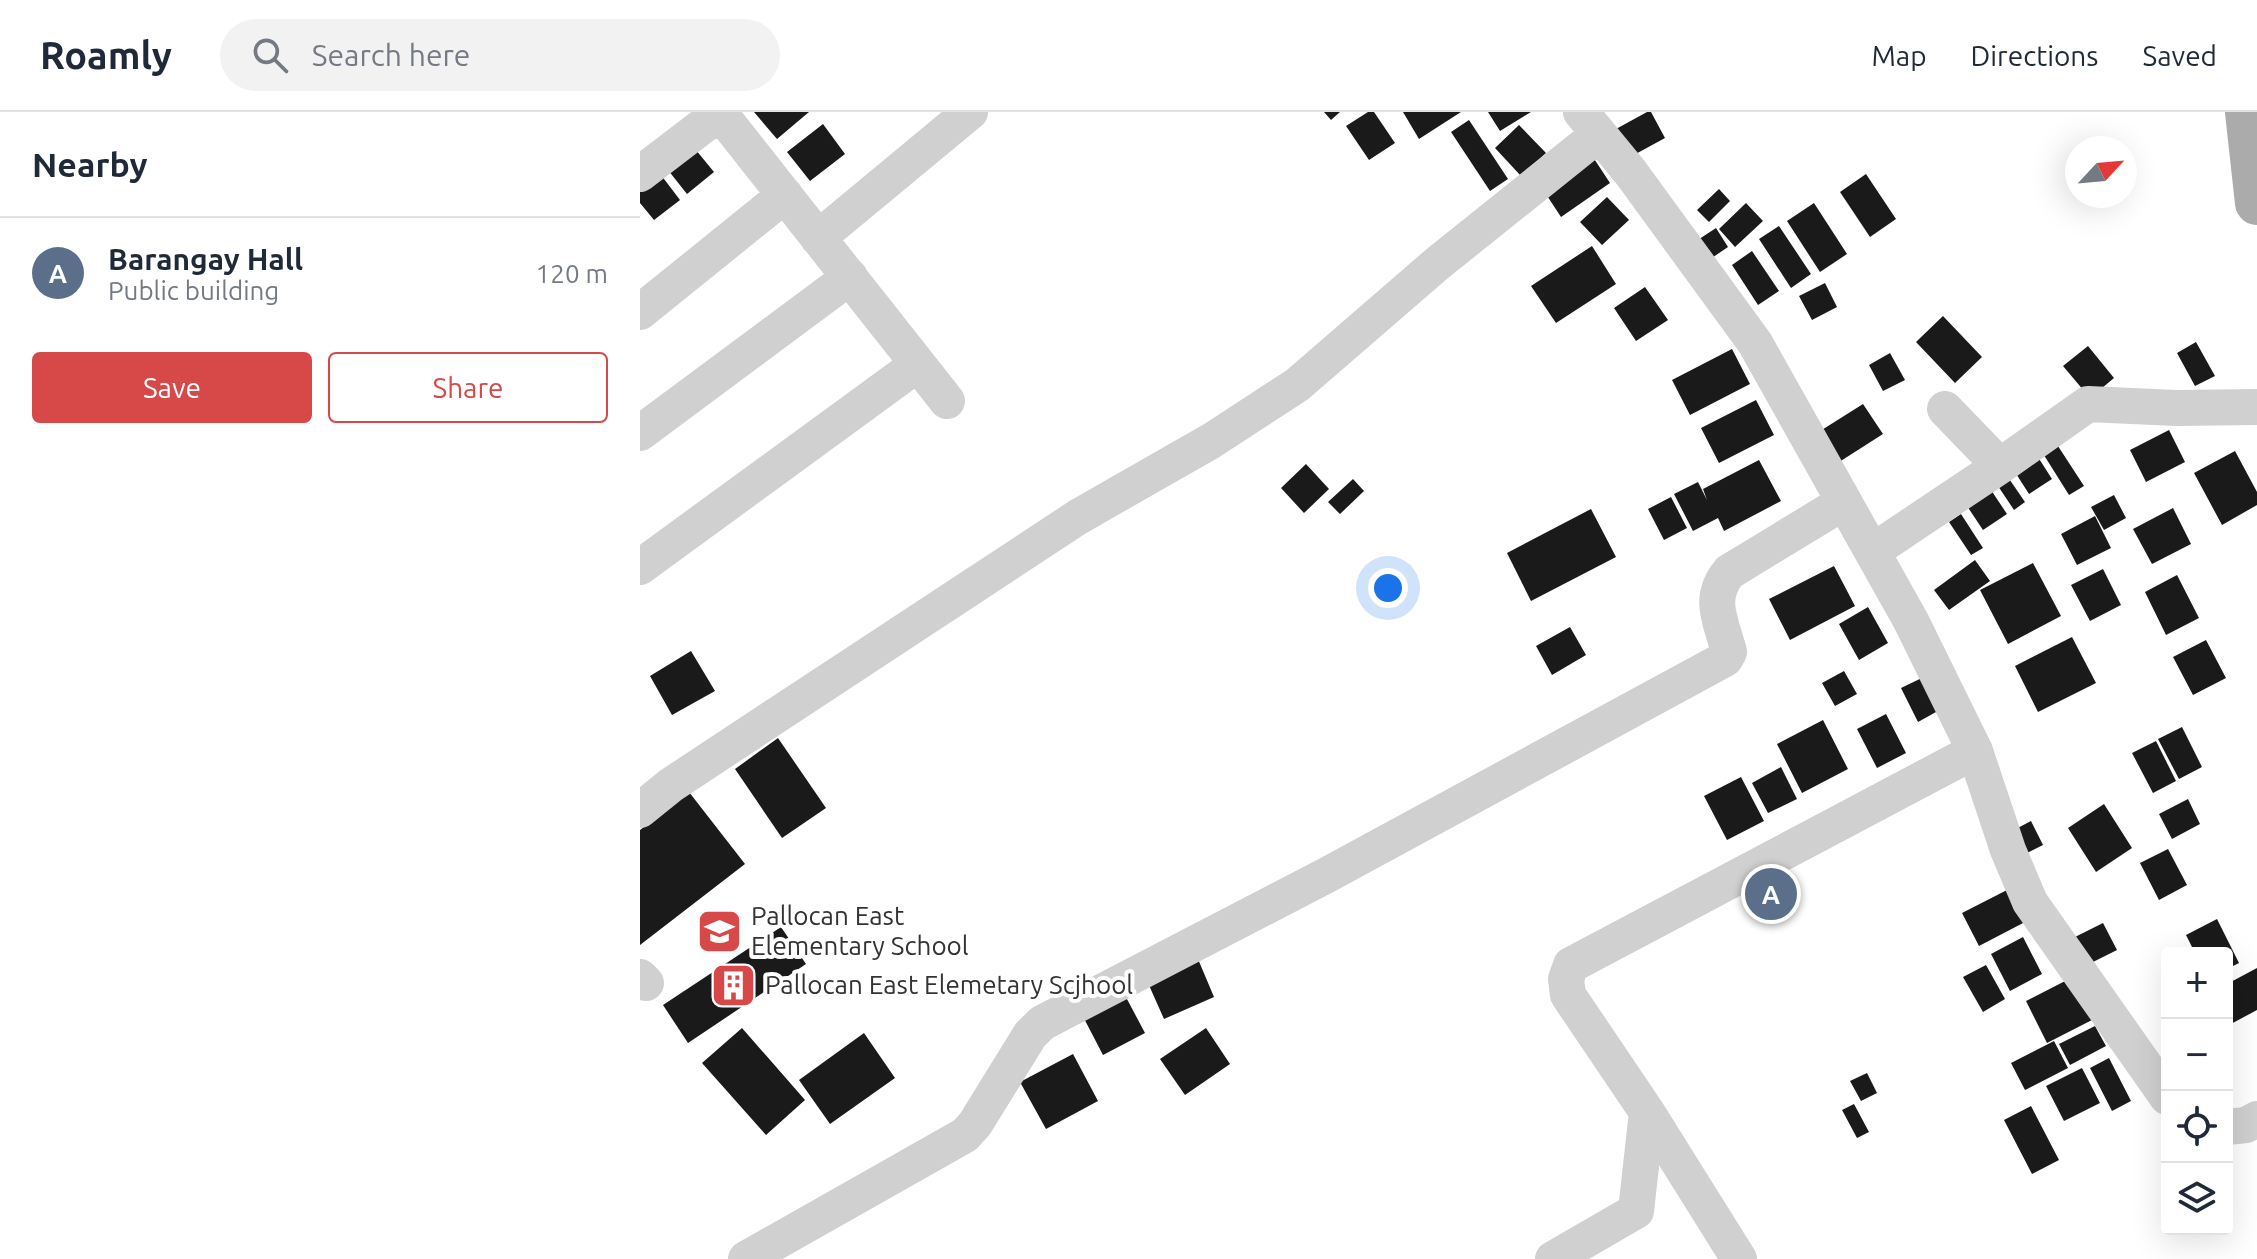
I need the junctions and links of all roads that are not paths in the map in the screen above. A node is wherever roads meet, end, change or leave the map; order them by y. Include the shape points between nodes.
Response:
1 (720, 112) edge
2 (970, 112) edge
3 (2247, 112) edge
4 (1590, 123) edge
5 (640, 174) edge
6 (785, 195) junction
7 (2257, 203) edge
8 (818, 238) junction
9 (850, 277) junction
10 (640, 312) edge
11 (918, 364) junction
12 (947, 401) dead end
13 (2257, 407) edge
14 (1945, 409) dead end
15 (640, 433) edge
16 (2000, 466) junction
17 (1844, 502) junction
18 (1873, 551) junction
19 (640, 567) edge
20 (1975, 751) junction
21 (640, 810) edge
22 (2163, 1091) edge
23 (1647, 1112) junction
24 (2257, 1119) edge
25 (2233, 1126) edge
26 (746, 1259) edge
27 (1553, 1259) edge
28 (1739, 1259) edge

1 - 5 street
1 - 6 street
2 - 8 street
3 - 7 main road
4 - 17 street via 1755,343
4 - 21 street via 1297,385 1078,517
6 - 8 street
6 - 10 street
8 - 9 street
9 - 11 street
9 - 15 street
11 - 12 street
11 - 19 street
13 - 16 street via 2088,404
14 - 16 street
16 - 18 street
17 - 18 street
17 - 26 street via 1729,572 1719,584 1715,599 1729,652 1725,659 1042,1023 965,1135
18 - 20 street
20 - 22 street via 2030,902
20 - 23 street via 1571,965 1568,995
23 - 27 street via 1636,1211
23 - 28 street
24 - 25 street

